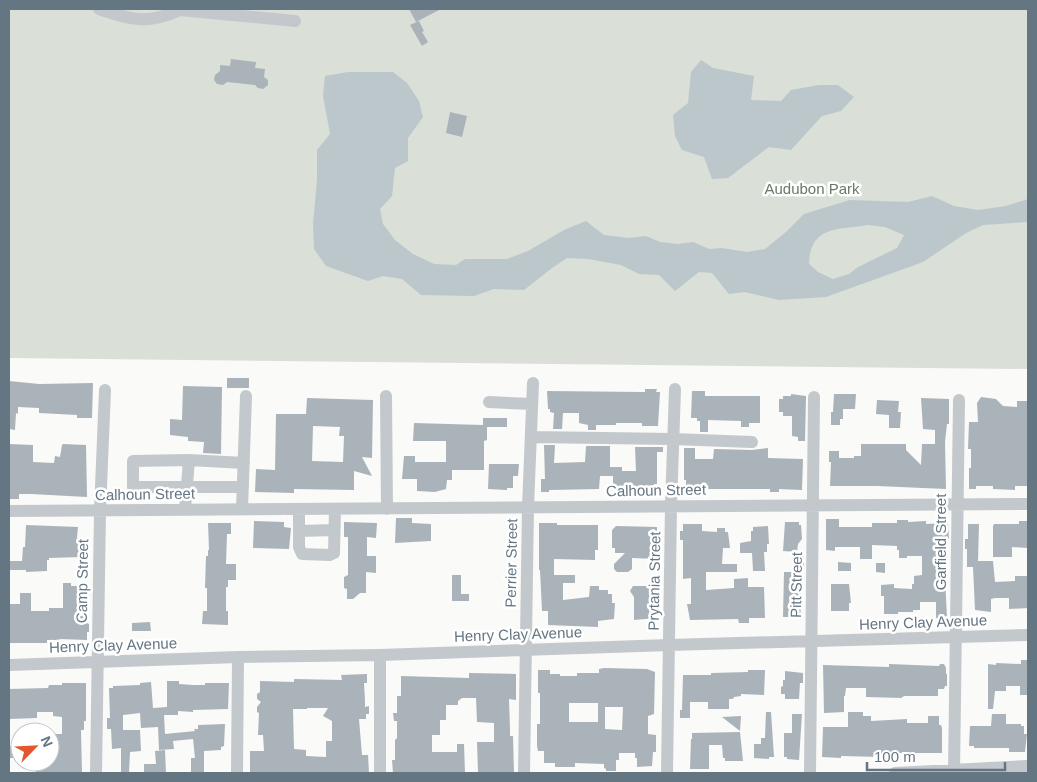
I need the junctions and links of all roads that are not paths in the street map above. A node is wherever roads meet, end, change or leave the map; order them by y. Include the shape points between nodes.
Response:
1 (100, 9) edge
2 (180, 9) edge
3 (295, 20) dead end
4 (533, 383) dead end
5 (676, 389) dead end
6 (105, 390) dead end
7 (246, 396) dead end
8 (386, 396) dead end
9 (814, 397) dead end
10 (959, 400) dead end
11 (489, 402) dead end
12 (532, 404) junction
13 (531, 437) junction
14 (673, 439) junction
15 (752, 442) dead end
16 (189, 460) junction
17 (244, 463) junction
18 (187, 486) junction
19 (243, 487) junction
20 (956, 503) junction
21 (1028, 504) edge
22 (814, 505) junction
23 (671, 506) junction
24 (528, 507) junction
25 (185, 509) junction
26 (242, 509) junction
27 (299, 509) junction
28 (335, 509) junction
29 (388, 509) junction
30 (100, 510) junction
31 (9, 511) edge
32 (334, 530) junction
33 (299, 531) junction
34 (1028, 635) edge
35 (956, 638) junction
36 (811, 642) junction
37 (669, 645) junction
38 (526, 650) junction
39 (380, 655) junction
40 (238, 657) junction
41 (96, 662) junction
42 (9, 665) edge
43 (1028, 766) edge
44 (954, 772) edge
45 (96, 773) edge
46 (237, 773) edge
47 (380, 773) edge
48 (524, 773) edge
49 (667, 773) edge
50 (810, 773) edge
51 (895, 773) edge

1 - 2 street via 134,20 150,20
2 - 3 street
4 - 12 street, Perrier Street
5 - 14 street, Prytania Street
6 - 30 street, Camp Street
7 - 17 street
8 - 29 street
9 - 22 street, Pitt Street
10 - 20 street, Garfield Street
11 - 12 street
12 - 13 street, Perrier Street
13 - 14 street
13 - 24 street, Perrier Street
14 - 15 street
14 - 23 street, Prytania Street
16 - 17 street
16 - 18 street
16 - 18 street via 133,461 133,488
17 - 19 street
18 - 19 street
18 - 25 street
19 - 26 street
20 - 21 street, Calhoun Street
20 - 22 street, Calhoun Street
20 - 35 street, Garfield Street
22 - 23 street, Calhoun Street
22 - 36 street, Pitt Street
23 - 24 street, Calhoun Street
23 - 37 street, Prytania Street
24 - 29 street, Calhoun Street
24 - 38 street, Perrier Street
25 - 26 street, Calhoun Street
25 - 30 street, Calhoun Street
26 - 27 street, Calhoun Street
27 - 28 street, Calhoun Street
27 - 33 street
28 - 29 street, Calhoun Street
28 - 32 street
30 - 31 street, Calhoun Street
30 - 41 street, Camp Street
32 - 33 street
32 - 33 street via 334,553 330,555 302,554
34 - 35 street, Henry Clay Avenue
35 - 36 street, Henry Clay Avenue
35 - 44 street, Garfield Street
36 - 37 street, Henry Clay Avenue
36 - 50 street, Pitt Street
37 - 38 street, Henry Clay Avenue
37 - 49 street, Prytania Street
38 - 39 street, Henry Clay Avenue
38 - 48 street, Perrier Street
39 - 40 street, Henry Clay Avenue
39 - 47 street
40 - 41 street, Henry Clay Avenue
40 - 46 street
41 - 42 street, Henry Clay Avenue
41 - 45 street, Camp Street
43 - 44 street
44 - 51 street

